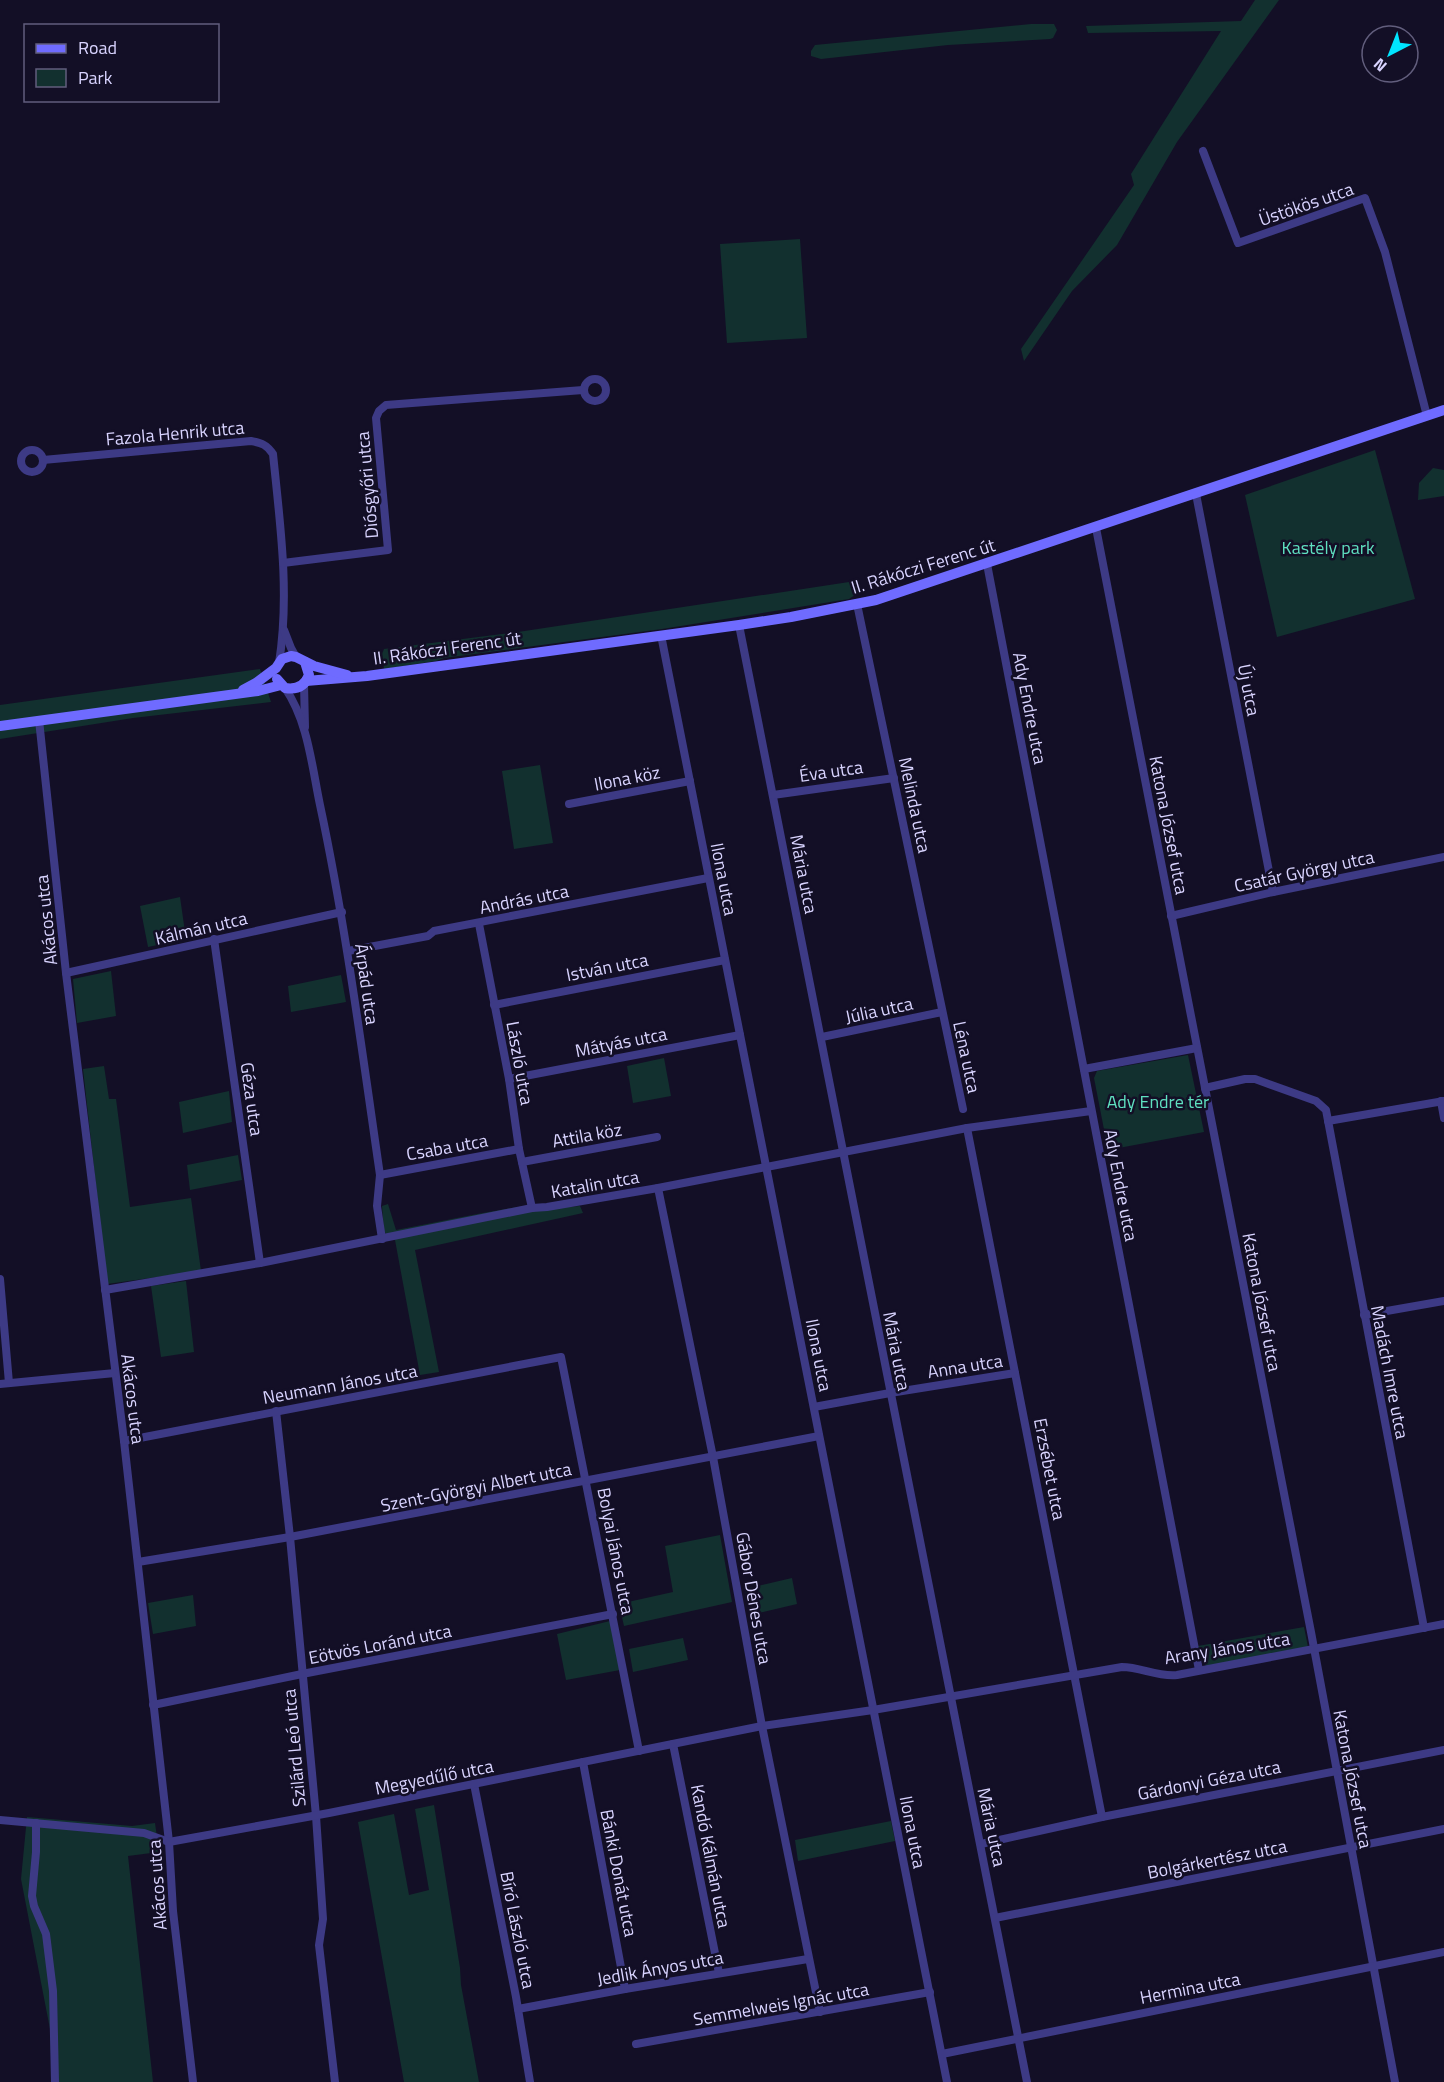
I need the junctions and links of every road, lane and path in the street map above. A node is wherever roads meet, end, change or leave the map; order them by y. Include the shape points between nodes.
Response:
1 (1203, 151) dead end
2 (583, 390) dead end
3 (1444, 410) edge
4 (1426, 416) junction
5 (43, 460) dead end
6 (1196, 494) junction
7 (1096, 528) junction
8 (283, 563) junction
9 (987, 564) junction
10 (857, 604) junction
11 (739, 625) junction
12 (284, 628) junction
13 (661, 635) junction
14 (300, 659) junction
15 (277, 665) junction
16 (356, 677) junction
17 (305, 682) junction
18 (283, 686) junction
19 (235, 694) junction
20 (39, 720) junction
21 (0, 726) edge
22 (305, 734) junction
23 (894, 778) junction
24 (690, 781) junction
25 (773, 795) junction
26 (569, 804) dead end
27 (1444, 857) edge
28 (708, 878) junction
29 (1273, 892) junction
30 (342, 912) junction
31 (1171, 916) junction
32 (479, 924) junction
33 (214, 939) junction
34 (348, 951) junction
35 (725, 960) junction
36 (66, 973) junction
37 (494, 1005) junction
38 (942, 1012) junction
39 (740, 1035) junction
40 (822, 1037) junction
41 (1197, 1048) junction
42 (1084, 1069) junction
43 (509, 1079) junction
44 (1205, 1088) junction
45 (1442, 1101) edge
46 (963, 1109) dead end
47 (1091, 1111) junction
48 (1444, 1118) edge
49 (1328, 1121) junction
50 (967, 1128) junction
51 (657, 1137) dead end
52 (519, 1149) junction
53 (844, 1151) junction
54 (522, 1162) junction
55 (766, 1166) junction
56 (380, 1175) junction
57 (658, 1188) junction
58 (532, 1208) junction
59 (382, 1239) junction
60 (260, 1263) junction
61 (0, 1279) edge
62 (105, 1290) junction
63 (1444, 1301) edge
64 (1364, 1315) junction
65 (561, 1357) joint
66 (115, 1373) junction
67 (1015, 1373) junction
68 (9, 1383) junction
69 (0, 1384) edge
70 (890, 1393) junction
71 (814, 1407) junction
72 (276, 1411) junction
73 (819, 1436) junction
74 (124, 1441) junction
75 (713, 1457) junction
76 (587, 1482) junction
77 (290, 1537) junction
78 (138, 1562) junction
79 (613, 1614) junction
80 (1444, 1624) edge
81 (1424, 1628) junction
82 (1314, 1649) junction
83 (1199, 1670) junction
84 (302, 1674) junction
85 (1076, 1675) junction
86 (950, 1698) junction
87 (153, 1705) junction
88 (873, 1710) junction
89 (762, 1725) junction
90 (673, 1744) junction
91 (1444, 1749) edge
92 (639, 1751) junction
93 (583, 1762) junction
94 (1336, 1770) junction
95 (474, 1784) junction
96 (315, 1816) junction
97 (1102, 1817) junction
98 (0, 1820) edge
99 (36, 1823) junction
100 (1444, 1829) edge
101 (169, 1842) junction
102 (981, 1844) junction
103 (1351, 1848) junction
104 (995, 1918) junction
105 (1444, 1952) edge
106 (808, 1959) junction
107 (1374, 1967) junction
108 (719, 1973) junction
109 (625, 1989) junction
110 (930, 1992) junction
111 (518, 2009) junction
112 (820, 2012) junction
113 (1019, 2038) junction
114 (636, 2044) dead end
115 (942, 2054) junction
116 (55, 2082) edge
117 (193, 2082) edge
118 (335, 2082) edge
119 (530, 2082) edge
120 (947, 2082) edge
121 (1027, 2082) edge
122 (1395, 2082) edge

1 - 4 street, Üstökös utca via 1238,243 1365,198 1385,252
2 - 8 street, Diósgyőri utca via 386,405 376,418 388,550
3 - 4 main road, II. Rákóczi Ferenc út
4 - 6 main road, II. Rákóczi Ferenc út
5 - 8 street, Fazola Henrik utca via 262,443 273,454
6 - 7 main road, II. Rákóczi Ferenc út
6 - 29 street, Új utca
7 - 9 main road, II. Rákóczi Ferenc út
7 - 31 street, Katona József utca
8 - 12 street, Fazola Henrik utca
9 - 10 main road, II. Rákóczi Ferenc út
9 - 42 street, Ady Endre utca
10 - 11 main road, II. Rákóczi Ferenc út
10 - 23 street, Melinda utca
11 - 13 main road, II. Rákóczi Ferenc út
11 - 25 street, Mária utca
12 - 14 street
12 - 15 street
13 - 16 main road, II. Rákóczi Ferenc út
13 - 24 street, Ilona utca
14 - 15 main road, II. Rákóczi Ferenc út via 286,657
14 - 16 main road, II. Rákóczi Ferenc út
14 - 17 main road via 308,668
15 - 18 main road via 276,674
15 - 19 main road, II. Rákóczi Ferenc út
16 - 17 main road, II. Rákóczi Ferenc út
17 - 18 main road, II. Rákóczi Ferenc út via 292,689
17 - 22 street, Árpád utca
18 - 19 main road, II. Rákóczi Ferenc út
18 - 22 street, Árpád utca via 293,699
19 - 20 main road, II. Rákóczi Ferenc út
20 - 21 main road, II. Rákóczi Ferenc út
20 - 36 street, Akácos utca
22 - 30 street, Árpád utca
23 - 25 street, Éva utca
23 - 38 street, Melinda utca
24 - 26 street, Ilona köz
24 - 28 street, Ilona utca
25 - 40 street, Mária utca
27 - 29 street, Csatár György utca
28 - 32 street, András utca
28 - 35 street, Ilona utca
29 - 31 street, Csatár György utca
30 - 33 street, Kálmán utca
30 - 34 street, Árpád utca
31 - 41 street, Katona József utca
32 - 34 street, András utca
32 - 37 street, László utca
33 - 36 street, Kálmán utca
33 - 60 street, Géza utca
34 - 56 street, Árpád utca
35 - 37 street, István utca
35 - 39 street, Ilona utca
36 - 62 street, Akácos utca
37 - 43 street, László utca
38 - 40 street, Júlia utca
38 - 46 street, Léna utca
39 - 43 street, Mátyás utca
39 - 55 street, Ilona utca
40 - 53 street, Mária utca
41 - 42 street
41 - 44 street, Katona József utca
42 - 47 street, Ady Endre utca
43 - 52 street, László utca
44 - 49 street via 1255,1079 1316,1101 1326,1110
44 - 82 street, Katona József utca
45 - 48 street
45 - 49 street
47 - 50 street, Katalin utca
47 - 83 street, Ady Endre utca
49 - 64 street, Madách Imre utca
50 - 53 street, Katalin utca
50 - 67 street, Erzsébet utca
51 - 54 street, Attila köz
52 - 54 street, László utca
52 - 56 street, Csaba utca
53 - 55 street, Katalin utca
53 - 70 street, Mária utca
54 - 58 street, László utca
55 - 57 street, Katalin utca
55 - 71 street, Ilona utca
56 - 59 street, Árpád utca via 377,1206
57 - 58 street, Katalin utca
57 - 75 street, Gábor Dénes utca
58 - 59 street, Katalin utca
59 - 60 street, Katalin utca
60 - 62 street, Katalin utca
61 - 68 street
62 - 66 street, Akácos utca
63 - 64 street
64 - 81 street, Madách Imre utca
65 - 72 street, Neumann János utca
65 - 76 street, Bolyai János utca
66 - 68 street
66 - 74 street, Akácos utca
67 - 70 street, Anna utca
67 - 85 street, Erzsébet utca
68 - 69 street
70 - 71 street, Anna utca
70 - 86 street, Mária utca
71 - 73 street, Ilona utca
72 - 74 street, Neumann János utca
72 - 77 street, Szilárd Leó utca
73 - 75 street, Szent-Györgyi Albert utca
73 - 88 street, Ilona utca
74 - 78 street, Akácos utca
75 - 76 street, Szent-Györgyi Albert utca
75 - 89 street, Gábor Dénes utca
76 - 77 street, Szent-Györgyi Albert utca
76 - 79 street, Bolyai János utca
77 - 78 street, Szent-Györgyi Albert utca
77 - 84 street, Szilárd Leó utca
78 - 87 street, Akácos utca
79 - 84 street, Eötvös Loránd utca
79 - 92 street, Bolyai János utca
80 - 81 street, Arany János utca
81 - 82 street, Arany János utca
82 - 83 street, Arany János utca
82 - 94 street, Katona József utca
83 - 85 street, Arany János utca via 1166,1676 1122,1667
84 - 87 street, Eötvös Loránd utca
84 - 96 street, Szilárd Leó utca
85 - 86 street, Arany János utca
85 - 97 street, Erzsébet utca
86 - 88 street, Arany János utca
86 - 102 street, Mária utca
87 - 101 street, Akácos utca
88 - 89 street, Megyedűlő utca
88 - 110 street, Ilona utca
89 - 90 street, Megyedűlő utca
89 - 106 street, Gábor Dénes utca
90 - 92 street, Megyedűlő utca
90 - 108 street, Kandó Kálmán utca
91 - 94 street, Gárdonyi Géza utca
92 - 93 street, Megyedűlő utca
93 - 95 street, Megyedűlő utca
93 - 109 street, Bánki Donát utca
94 - 97 street, Gárdonyi Géza utca
94 - 103 street, Katona József utca
95 - 96 street, Megyedűlő utca
95 - 111 street, Bíró László utca
96 - 101 street, Megyedűlő utca
96 - 118 street, Szilárd Leó utca via 323,1919 319,1946
97 - 102 street, Gárdonyi Géza utca
98 - 99 street, Megyedűlő utca
99 - 101 street, Megyedűlő utca via 144,1833
99 - 116 street via 32,1896 46,1934 53,1991
100 - 103 street, Bolgárkertész utca
101 - 117 street, Akácos utca
102 - 104 street, Mária utca
103 - 104 street, Bolgárkertész utca
103 - 107 street, Katona József utca
104 - 113 street, Mária utca
105 - 107 street, Hermina utca
106 - 108 street, Jedlik Ányos utca
106 - 112 street, Gábor Dénes utca
107 - 113 street, Hermina utca
107 - 122 street, Katona József utca
108 - 109 street, Jedlik Ányos utca
109 - 111 street, Jedlik Ányos utca
110 - 112 street, Semmelweis Ignác utca
110 - 115 street, Ilona utca
111 - 119 street, Bíró László utca
112 - 114 street, Semmelweis Ignác utca
113 - 115 street, Hermina utca
113 - 121 street, Mária utca
115 - 120 street, Ilona utca

